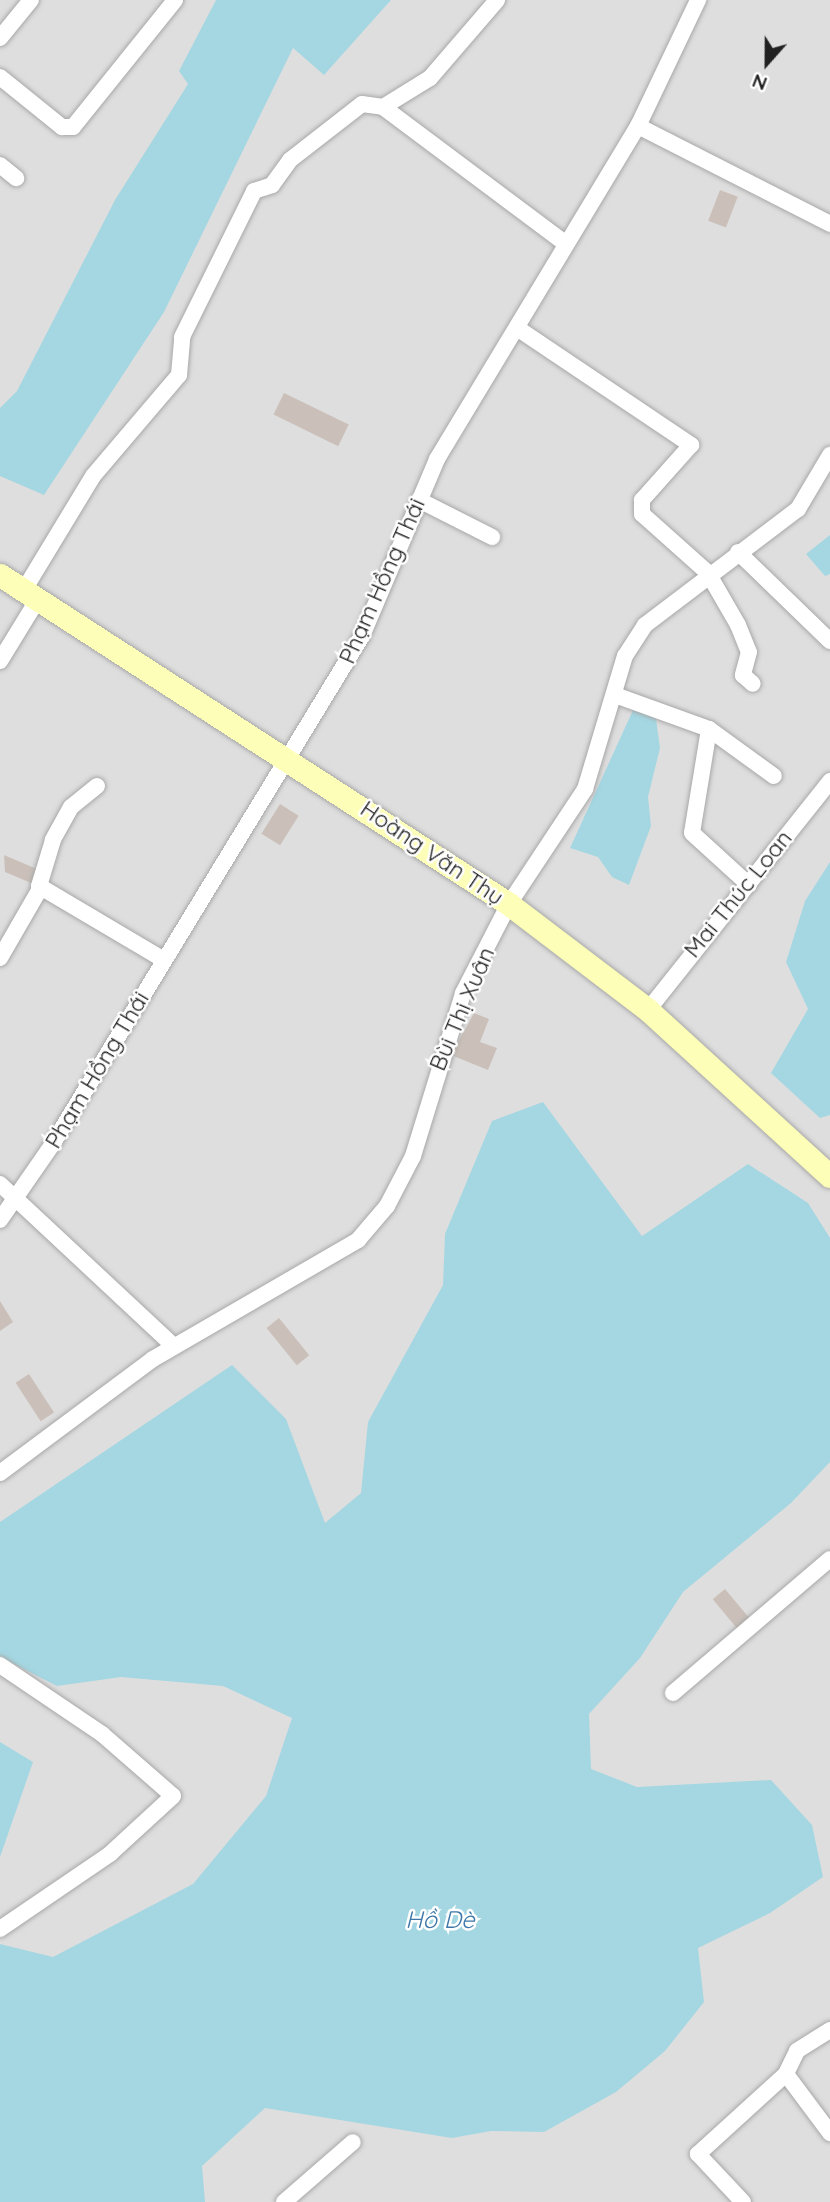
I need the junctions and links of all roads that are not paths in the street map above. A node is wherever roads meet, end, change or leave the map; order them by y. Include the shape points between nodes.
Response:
1 (31, 0) edge
2 (175, 0) edge
3 (497, 0) edge
4 (698, 0) edge
5 (0, 38) edge
6 (0, 77) edge
7 (383, 107) junction
8 (638, 126) junction
9 (0, 165) edge
10 (16, 178) dead end
11 (830, 224) edge
12 (565, 243) junction
13 (517, 328) junction
14 (830, 455) edge
15 (419, 500) junction
16 (492, 537) dead end
17 (738, 552) junction
18 (708, 573) junction
19 (0, 575) edge
20 (31, 594) junction
21 (830, 641) edge
22 (0, 661) edge
23 (753, 684) dead end
24 (615, 695) junction
25 (709, 729) junction
26 (291, 759) junction
27 (774, 776) dead end
28 (830, 781) edge
29 (97, 786) dead end
30 (749, 885) junction
31 (41, 887) junction
32 (509, 904) junction
33 (0, 958) edge
34 (164, 960) junction
35 (648, 1010) junction
36 (830, 1177) edge
37 (0, 1184) edge
38 (17, 1196) junction
39 (0, 1220) edge
40 (174, 1346) junction
41 (0, 1473) edge
42 (830, 1559) edge
43 (0, 1665) edge
44 (673, 1693) dead end
45 (0, 1929) edge
46 (830, 2029) edge
47 (786, 2074) junction
48 (830, 2133) edge
49 (353, 2142) dead end
50 (284, 2202) edge
51 (743, 2202) edge

1 - 5 street
2 - 6 street via 72,127 62,127
3 - 7 street via 430,78
4 - 8 street, Phạm Hồng Thái
7 - 12 street
7 - 20 street via 362,104 290,160 272,185 254,191 182,337 179,375 93,476
8 - 11 street
8 - 12 street, Phạm Hồng Thái
9 - 10 street
12 - 13 street, Phạm Hồng Thái
13 - 15 street, Phạm Hồng Thái
13 - 18 street via 691,445 642,500 642,514
14 - 17 street, Bùi Thị Xuân via 798,509
15 - 16 street
15 - 26 street, Phạm Hồng Thái via 362,636
17 - 18 street, Bùi Thị Xuân
17 - 21 street
18 - 23 street via 738,625 749,653 743,675
18 - 24 street, Bùi Thị Xuân via 645,625 625,656
19 - 20 main road, Hoàng Văn Thụ
20 - 22 street
20 - 26 main road, Hoàng Văn Thụ
24 - 25 street
24 - 32 street, Bùi Thị Xuân via 585,789
25 - 27 street
25 - 30 street via 692,833
26 - 32 main road, Hoàng Văn Thụ
26 - 34 street, Phạm Hồng Thái
28 - 30 street, Mai Thúc Loan
29 - 31 street via 71,807 53,840
30 - 35 street, Mai Thúc Loan
31 - 33 street
31 - 34 street
32 - 35 main road, Hoàng Văn Thụ
32 - 40 street, Bùi Thị Xuân via 463,993 413,1156 387,1206 358,1240
34 - 38 street, Phạm Hồng Thái
35 - 36 main road, Hoàng Văn Thụ
37 - 38 street
38 - 39 street, Phạm Hồng Thái
38 - 40 street
40 - 41 street, Bùi Thị Xuân
42 - 44 street
43 - 45 street via 102,1734 173,1796 110,1854
46 - 47 street via 797,2051
47 - 48 street
47 - 51 street via 698,2154
49 - 50 street

